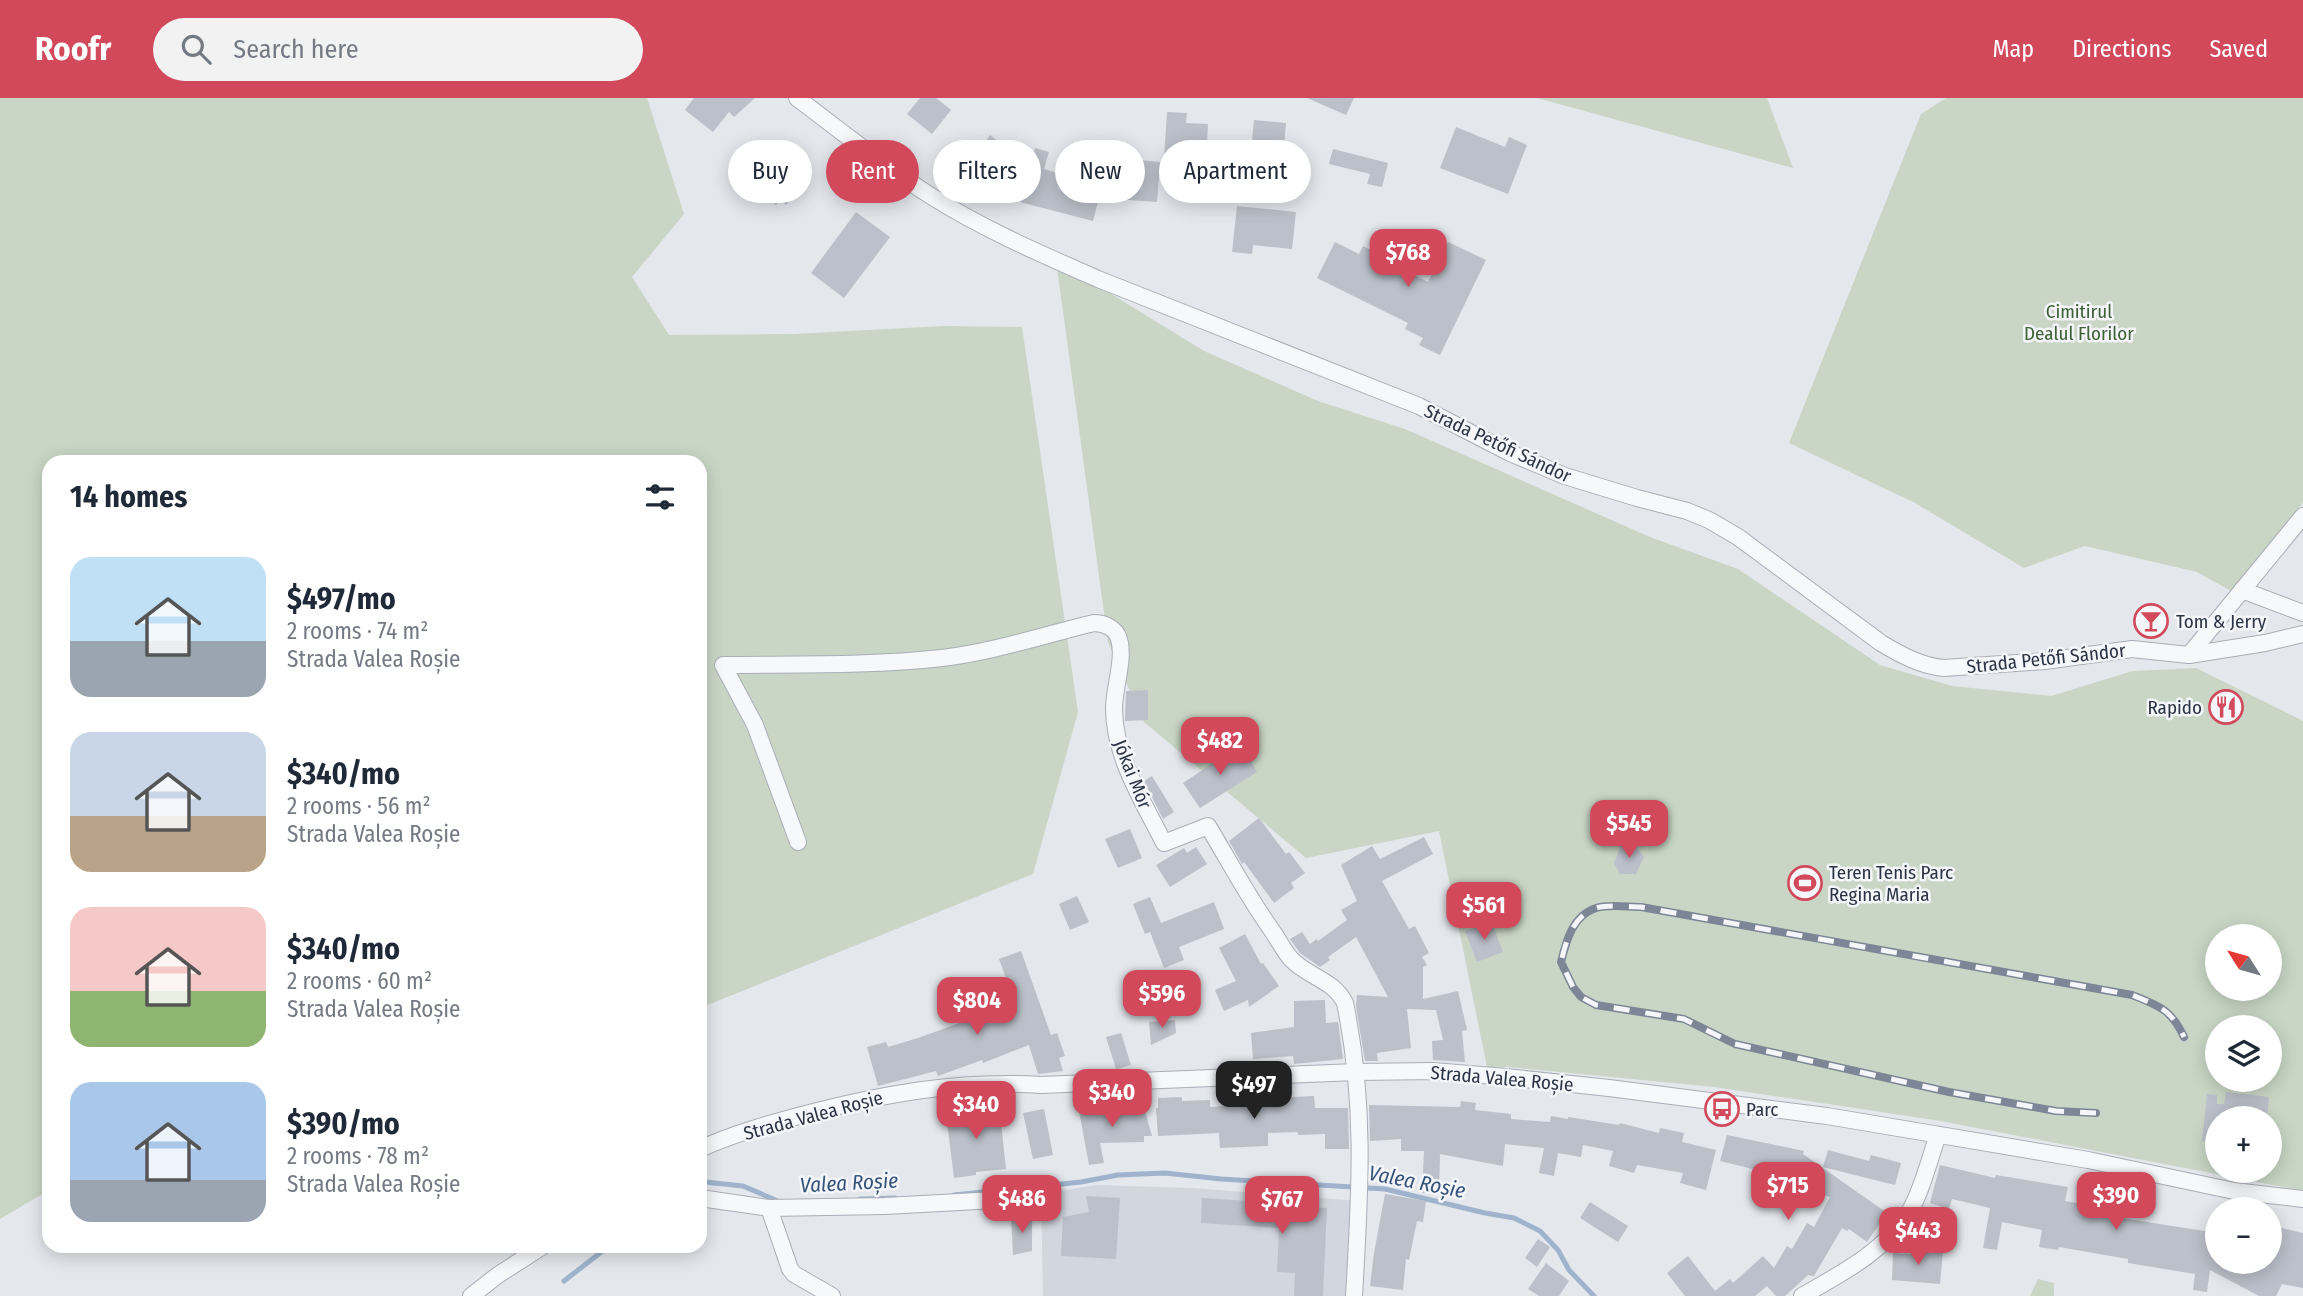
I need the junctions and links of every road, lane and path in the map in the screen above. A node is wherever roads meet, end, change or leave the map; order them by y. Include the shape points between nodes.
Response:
1 (797, 98) edge
2 (2303, 516) edge
3 (2242, 590) junction
4 (2303, 613) edge
5 (2303, 634) edge
6 (2189, 655) junction
7 (798, 842) dead end
8 (1357, 1072) junction
9 (1938, 1135) junction
10 (707, 1147) edge
11 (707, 1199) edge
12 (2303, 1199) edge
13 (996, 1200) dead end
14 (769, 1208) junction
15 (532, 1253) edge
16 (471, 1296) edge
17 (832, 1296) edge
18 (1354, 1296) edge
19 (1802, 1296) edge

1 - 6 street, Strada Petőfi Sándor via 932,197 1056,260 1419,406 1565,476 1709,520 1900,655 1944,668 2045,662 2132,649
2 - 3 street
3 - 4 street
3 - 6 street
5 - 6 street, Strada Petőfi Sándor
7 - 8 street, Jókai Mór via 755,725 723,666 944,658 1094,623 1108,626 1117,632 1120,644 1115,730 1128,771 1164,843 1208,826 1291,959 1340,993
8 - 9 street, Strada Valea Roșie via 1433,1071 1609,1087
8 - 10 street, Strada Valea Roșie via 959,1084 844,1104
8 - 18 street via 1362,1148
9 - 12 street, Strada Valea Roșie via 2234,1191
9 - 19 street via 1910,1211 1886,1242
11 - 14 street
13 - 14 street
14 - 17 street via 790,1269
15 - 16 street

